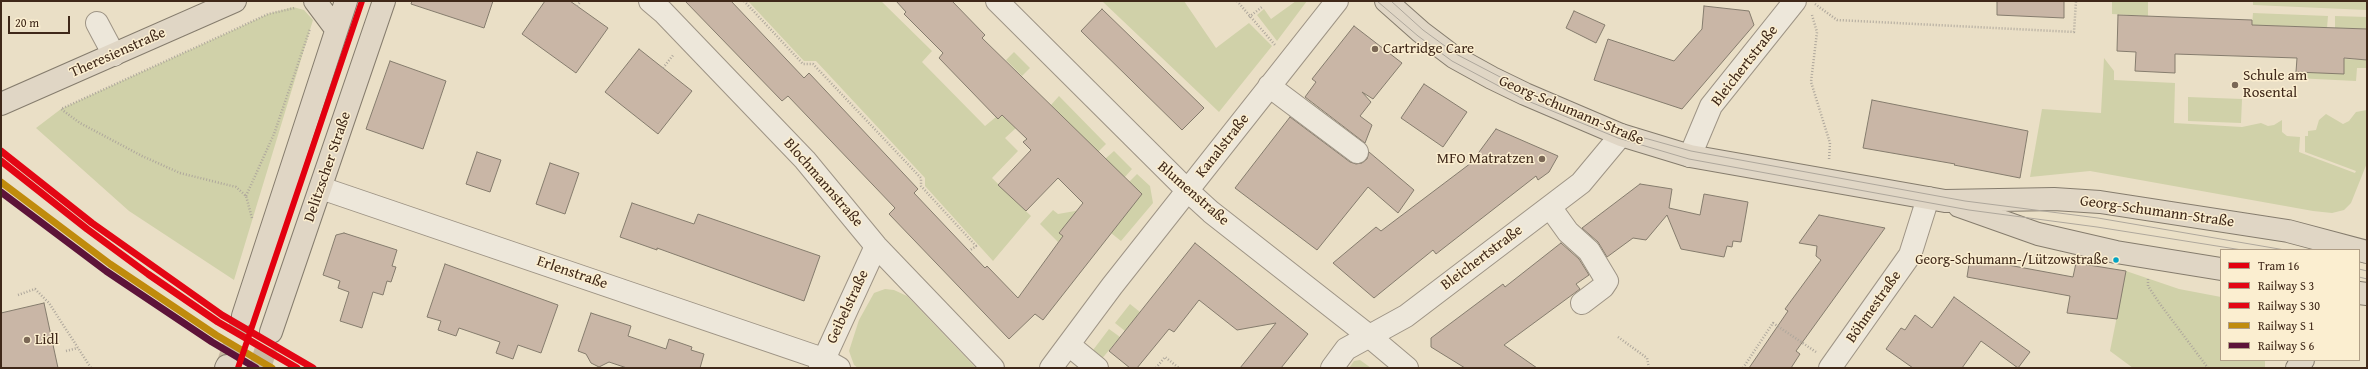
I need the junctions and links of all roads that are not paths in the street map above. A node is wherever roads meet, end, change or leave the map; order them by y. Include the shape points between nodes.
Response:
1 (235, 1) edge
2 (346, 1) edge
3 (384, 1) edge
4 (650, 1) edge
5 (997, 1) edge
6 (1337, 1) edge
7 (1386, 1) edge
8 (307, 5) edge
9 (1806, 6) edge
10 (97, 23) dead end
11 (336, 29) junction
12 (114, 55) junction
13 (1269, 86) junction
14 (1, 104) edge
15 (1621, 135) junction
16 (1357, 152) dead end
17 (1690, 156) junction
18 (321, 188) junction
19 (1188, 191) junction
20 (1936, 200) junction
21 (1550, 207) junction
22 (876, 246) junction
23 (2348, 249) edge
24 (2220, 269) edge
25 (1582, 303) dead end
26 (243, 316) tunnel mouth
27 (271, 332) tunnel mouth
28 (1369, 336) junction
29 (1069, 345) junction
30 (1824, 361) edge
31 (827, 365) edge
32 (993, 368) edge
33 (1051, 368) edge
34 (1097, 368) edge
35 (1332, 368) edge
36 (1407, 368) edge

1 - 12 main road, Theresienstraße
2 - 11 main road
3 - 18 main road, Delitzscher Straße
4 - 22 street, Blochmannstraße via 805,160
5 - 19 street, Blumenstraße
6 - 13 street, Kanalstraße
7 - 15 main road, Georg-Schumann-Straße via 1454,57 1525,94
8 - 11 main road
9 - 17 street, Bleichertstraße via 1711,106
10 - 12 street
11 - 26 main road
12 - 14 main road, Theresienstraße
13 - 16 street
13 - 19 street, Kanalstraße
15 - 17 main road, Georg-Schumann-Straße
15 - 21 street, Bleichertstraße via 1581,183
17 - 20 main road, Georg-Schumann-Straße
18 - 27 main road, Delitzscher Straße
18 - 31 street, Erlenstraße
19 - 28 street, Blumenstraße via 1211,212
19 - 29 street, Kanalstraße via 1112,286
20 - 23 main road, Georg-Schumann-Straße via 2054,199 2100,202 2288,231
20 - 24 main road, Georg-Schumann-Straße via 2038,234 2116,252
20 - 30 street, Böhmestraße via 1910,255
21 - 25 street via 1568,232 1589,251 1607,282 1603,288
21 - 28 street, Bleichertstraße via 1406,316
22 - 31 street, Geibelstraße
22 - 32 street, Blochmannstraße
28 - 35 street, Bleichertstraße via 1346,349
28 - 36 street, Blumenstraße
29 - 33 street, Kanalstraße
29 - 34 street

